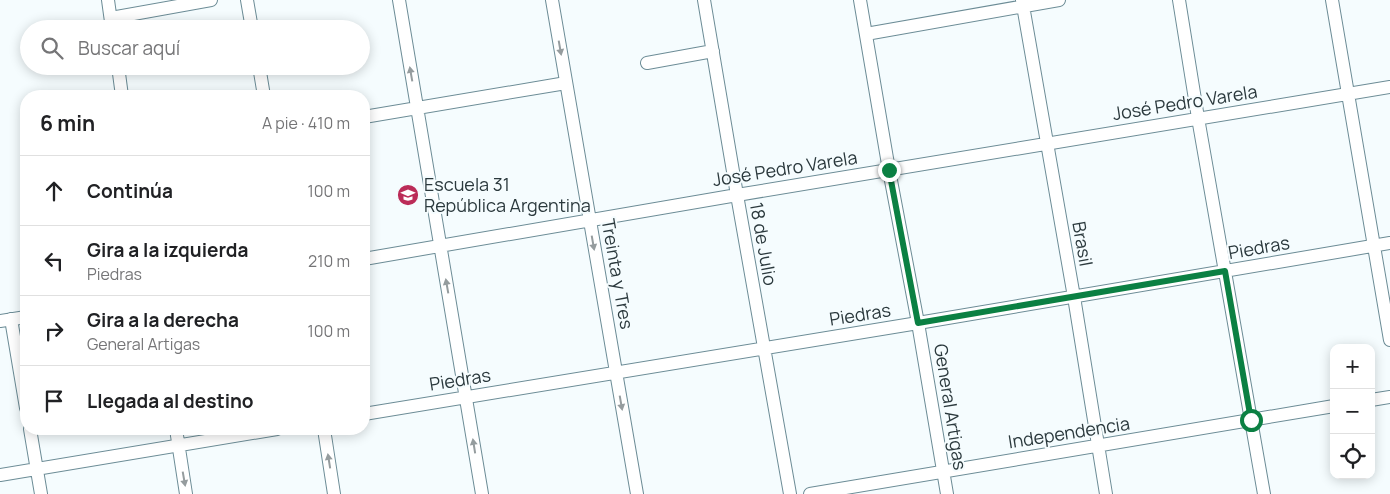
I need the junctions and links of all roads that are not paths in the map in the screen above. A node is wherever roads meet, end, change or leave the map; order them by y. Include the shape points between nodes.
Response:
1 (108, 0) edge
2 (211, 0) edge
3 (247, 0) edge
4 (399, 0) edge
5 (552, 0) edge
6 (704, 0) edge
7 (860, 0) edge
8 (1060, 0) edge
9 (1179, 0) edge
10 (1332, 0) edge
11 (1023, 3) edge
12 (111, 20) edge
13 (125, 20) edge
14 (250, 20) edge
15 (866, 34) junction
16 (713, 51) junction
17 (647, 63) dead end
18 (119, 75) edge
19 (260, 75) edge
20 (566, 83) junction
21 (1390, 87) edge
22 (121, 90) edge
23 (263, 90) edge
24 (1348, 94) junction
25 (417, 108) junction
26 (370, 116) edge
27 (1198, 118) junction
28 (1047, 144) junction
29 (889, 170) junction
30 (737, 195) junction
31 (590, 220) junction
32 (1390, 243) edge
33 (440, 246) junction
34 (1374, 246) junction
35 (370, 258) edge
36 (1225, 271) junction
37 (1074, 297) junction
38 (20, 318) edge
39 (6, 320) edge
40 (918, 323) junction
41 (1390, 340) edge
42 (763, 348) junction
43 (616, 372) junction
44 (20, 382) edge
45 (466, 397) junction
46 (1390, 397) edge
47 (1375, 399) edge
48 (1330, 407) edge
49 (370, 413) edge
50 (1251, 420) junction
51 (31, 435) edge
52 (177, 435) edge
53 (242, 435) edge
54 (325, 435) edge
55 (178, 446) junction
56 (1098, 446) junction
57 (36, 469) junction
58 (943, 471) junction
59 (0, 475) edge
60 (41, 494) edge
61 (186, 494) edge
62 (334, 494) edge
63 (482, 494) edge
64 (637, 494) edge
65 (790, 494) edge
66 (810, 494) edge
67 (947, 494) edge
68 (1106, 494) edge
69 (1264, 494) edge

1 - 12 street
2 - 13 street
3 - 14 street
25 -> 4 street
5 -> 20 street, Treinta y Tres
6 - 16 street, 18 de Julio
7 - 15 street, General Artigas
8 - 11 street
9 - 27 street
10 - 24 street
11 - 15 street
11 - 28 street, Brasil
15 - 29 street, General Artigas
16 - 17 street
16 - 30 street, 18 de Julio
18 - 22 street
19 - 23 street
20 - 25 street
20 - 31 street, Treinta y Tres
21 - 24 street, José Pedro Varela
24 - 27 street, José Pedro Varela
24 - 34 street
25 - 26 street
25 - 33 street
27 - 28 street, José Pedro Varela
27 - 36 street
28 - 29 street, José Pedro Varela
28 - 37 street, Brasil
29 - 30 street, José Pedro Varela
29 - 40 street, General Artigas
30 - 31 street, José Pedro Varela
30 - 42 street, 18 de Julio
31 - 33 street, José Pedro Varela
31 -> 43 street, Treinta y Tres
32 - 34 street, Piedras
33 - 35 street, José Pedro Varela
45 -> 33 street
34 - 36 street, Piedras
34 - 41 street
36 - 37 street, Piedras
36 - 50 street
37 - 40 street, Piedras
37 - 56 street, Brasil
38 - 39 street
39 - 44 street
40 - 42 street, Piedras
40 - 58 street, General Artigas
42 - 43 street, Piedras
42 - 65 street, 18 de Julio
43 - 45 street, Piedras
43 -> 64 street, Treinta y Tres
45 - 49 street, Piedras
63 -> 45 street
46 - 47 street
48 - 50 street, Independencia
50 - 56 street, Independencia
50 - 69 street
51 - 57 street
52 - 55 street
53 - 55 street
62 -> 54 street
55 - 57 street
55 -> 61 street
56 - 58 street, Independencia
56 - 68 street, Brasil
57 - 59 street
57 - 60 street
58 - 66 street, Independencia
58 - 67 street, General Artigas

